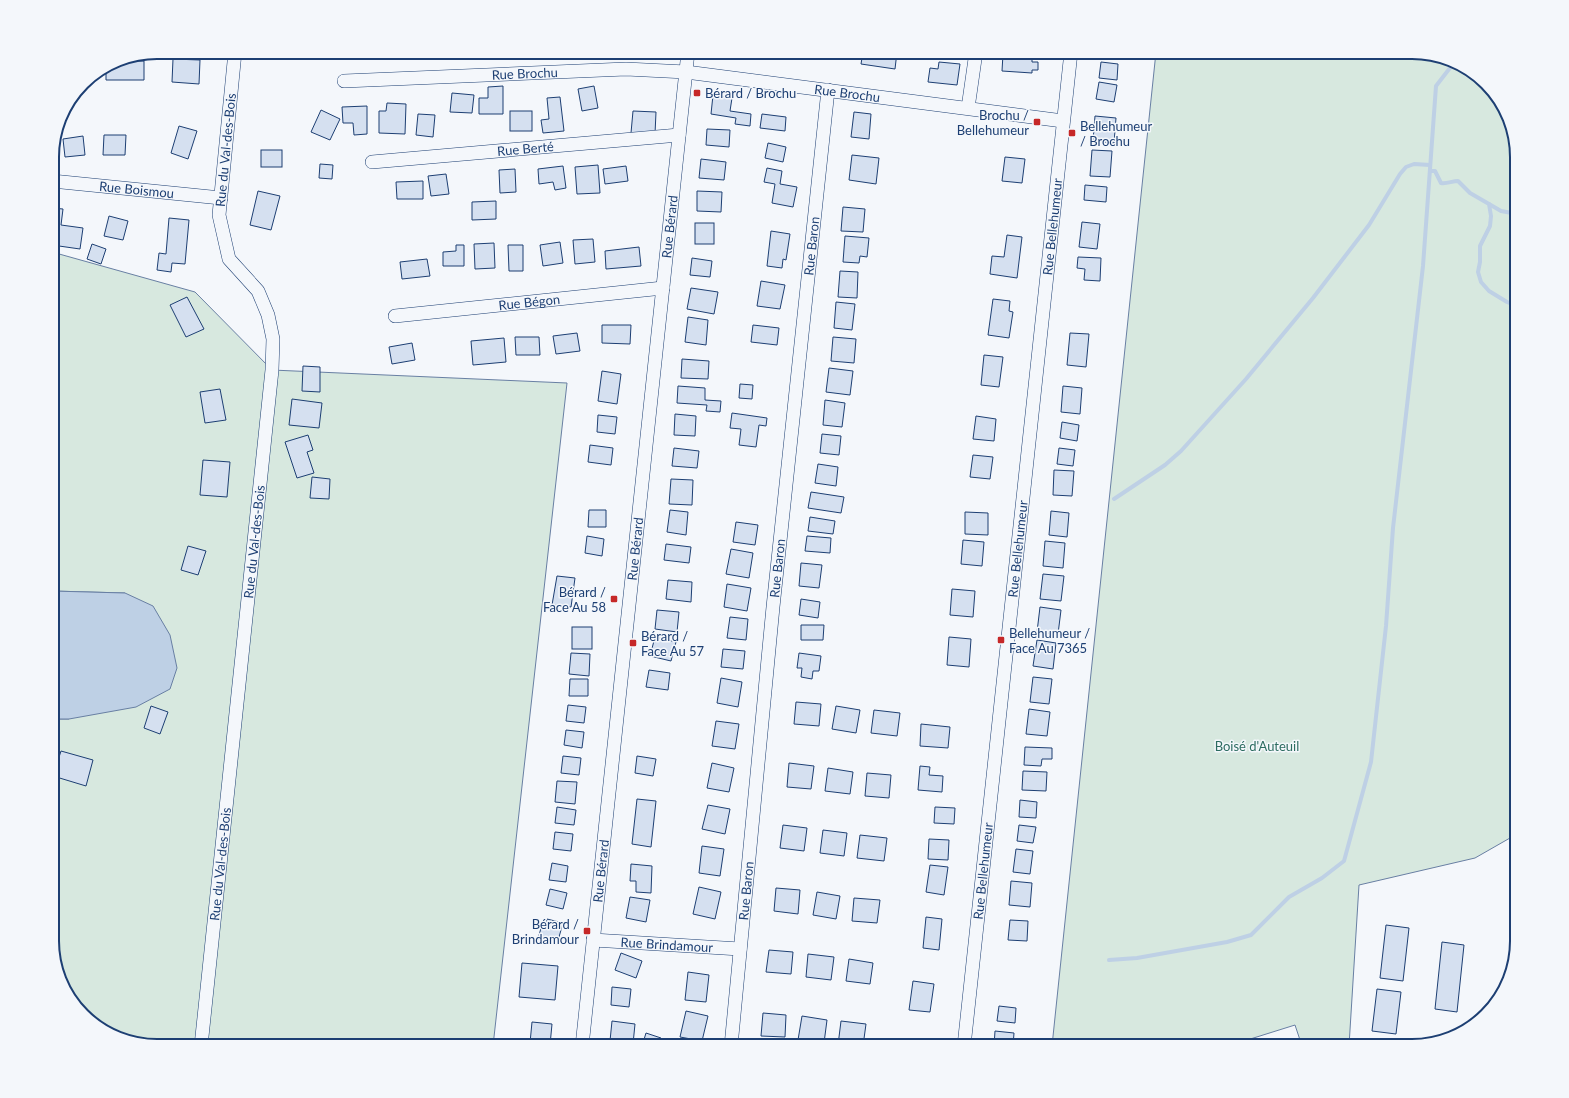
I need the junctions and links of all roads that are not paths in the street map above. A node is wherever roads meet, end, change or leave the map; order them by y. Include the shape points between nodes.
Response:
1 (234, 59) edge
2 (687, 59) edge
3 (975, 59) edge
4 (1070, 59) edge
5 (686, 72) junction
6 (344, 81) dead end
7 (828, 90) junction
8 (968, 108) junction
9 (1063, 121) junction
10 (679, 135) junction
11 (372, 162) dead end
12 (59, 182) edge
13 (221, 198) junction
14 (663, 288) junction
15 (395, 316) dead end
16 (593, 940) junction
17 (740, 949) junction
18 (202, 1039) edge
19 (583, 1039) edge
20 (732, 1039) edge
21 (965, 1039) edge

1 - 13 street, Rue du Val-des-Bois
2 - 5 street, Rue Bérard
3 - 8 street
4 - 9 street, Rue Bellehumeur
5 - 6 street, Rue Brochu via 626,69
5 - 7 street, Rue Brochu
5 - 10 street, Rue Bérard
7 - 8 street, Rue Brochu
7 - 17 street, Rue Baron
8 - 9 street, Rue Brochu
9 - 21 street, Rue Bellehumeur
10 - 11 street, Rue Berté
10 - 14 street, Rue Bérard
12 - 13 street, Rue Boismou
13 - 18 street, Rue du Val-des-Bois via 219,215 229,259 258,291 268,315 273,339
14 - 15 street, Rue Bégon
14 - 16 street, Rue Bérard
16 - 17 street, Rue Brindamour
16 - 19 street, Rue Bérard
17 - 20 street, Rue Baron

